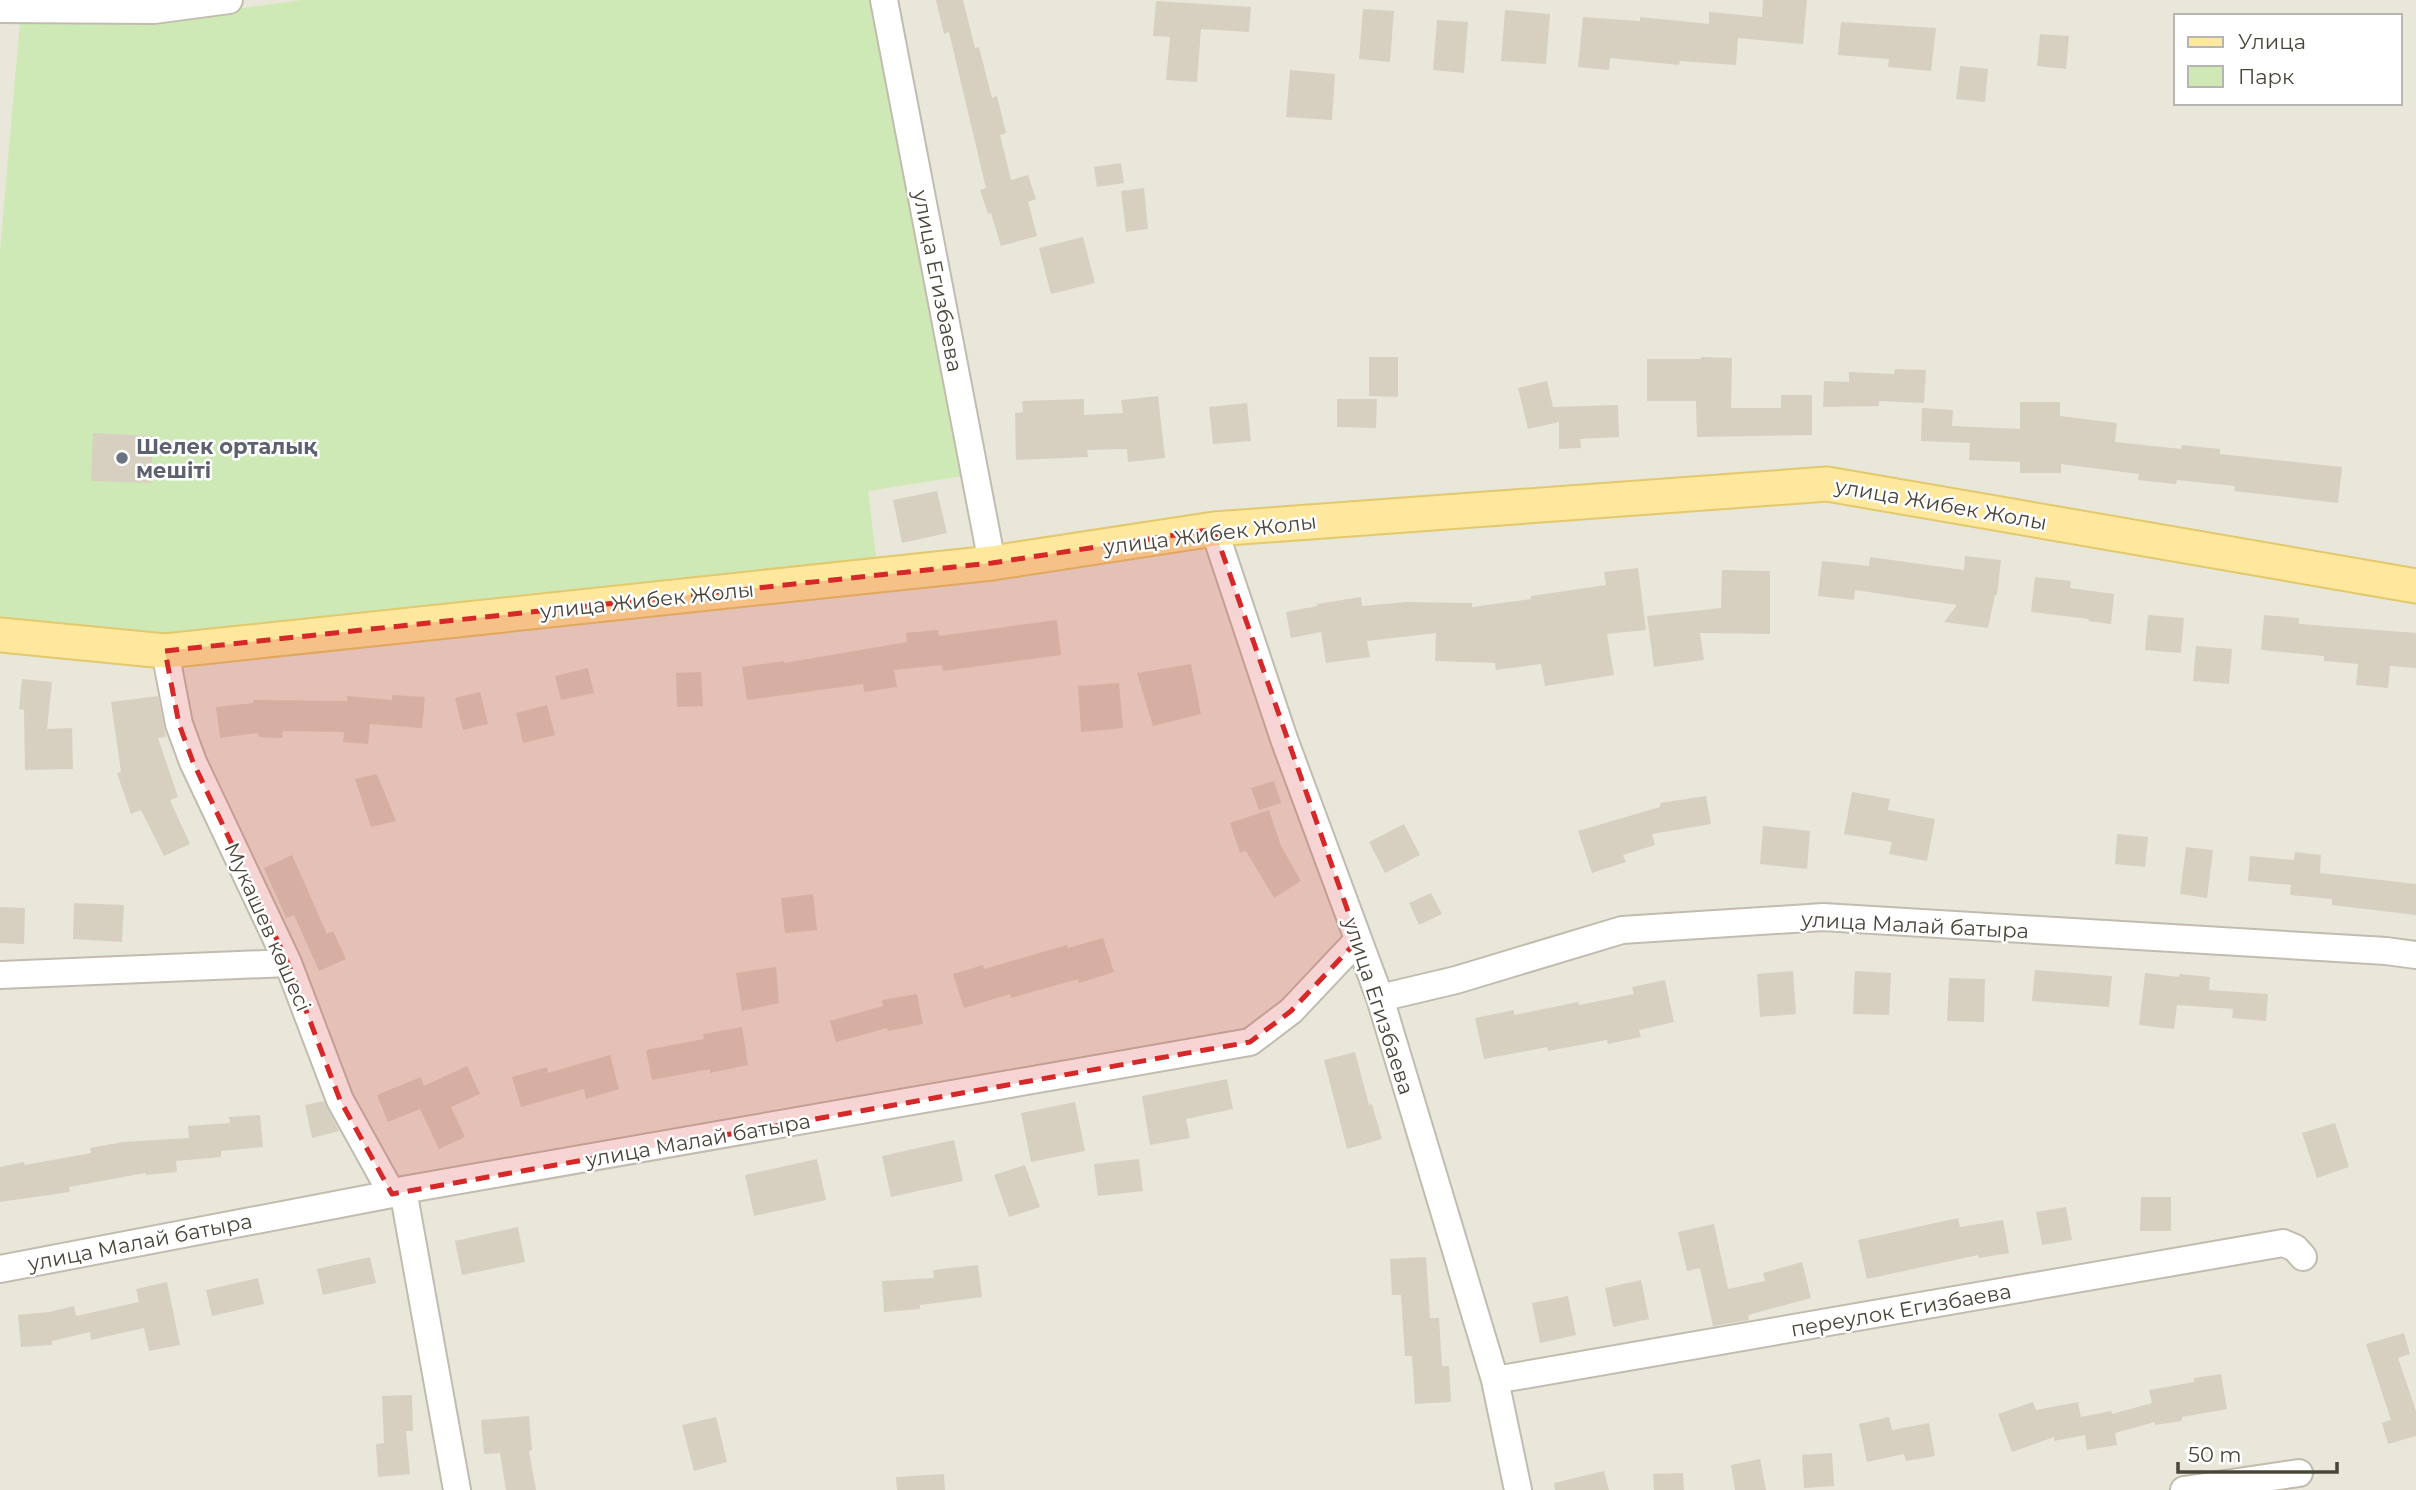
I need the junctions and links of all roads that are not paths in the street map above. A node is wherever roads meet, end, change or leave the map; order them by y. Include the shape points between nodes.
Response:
1 (229, 0) edge
2 (884, 0) edge
3 (0, 9) edge
4 (1214, 529) junction
5 (992, 563) junction
6 (2416, 586) edge
7 (0, 635) edge
8 (165, 652) junction
9 (1358, 940) junction
10 (2416, 955) edge
11 (288, 963) junction
12 (0, 975) edge
13 (1380, 998) junction
14 (398, 1192) junction
15 (2302, 1257) dead end
16 (0, 1269) edge
17 (1495, 1380) junction
18 (2299, 1473) dead end
19 (457, 1490) edge
20 (1518, 1490) edge
21 (2184, 1490) edge

1 - 3 street via 154,10
2 - 5 street, улица Егизбаева
4 - 5 main road, улица Жибек Жолы
4 - 6 main road, улица Жибек Жолы via 1827,484
4 - 9 street, улица Егизбаева
5 - 8 main road, улица Жибек Жолы
7 - 8 main road, улица Жибек Жолы
8 - 11 street, Мукашев көшесі via 179,724 193,762
9 - 13 street, улица Егизбаева
9 - 14 street, улица Малай батыра via 1291,1010 1250,1042
10 - 13 street, улица Малай батыра via 1823,917 1622,930
11 - 12 street
11 - 14 street, Мукашев көшесі via 340,1100
13 - 17 street, улица Егизбаева
14 - 16 street, улица Малай батыра
14 - 19 street, Мукашев көшесі
15 - 17 street, переулок Егизбаева via 2283,1243
17 - 20 street, улица Егизбаева
18 - 21 street

